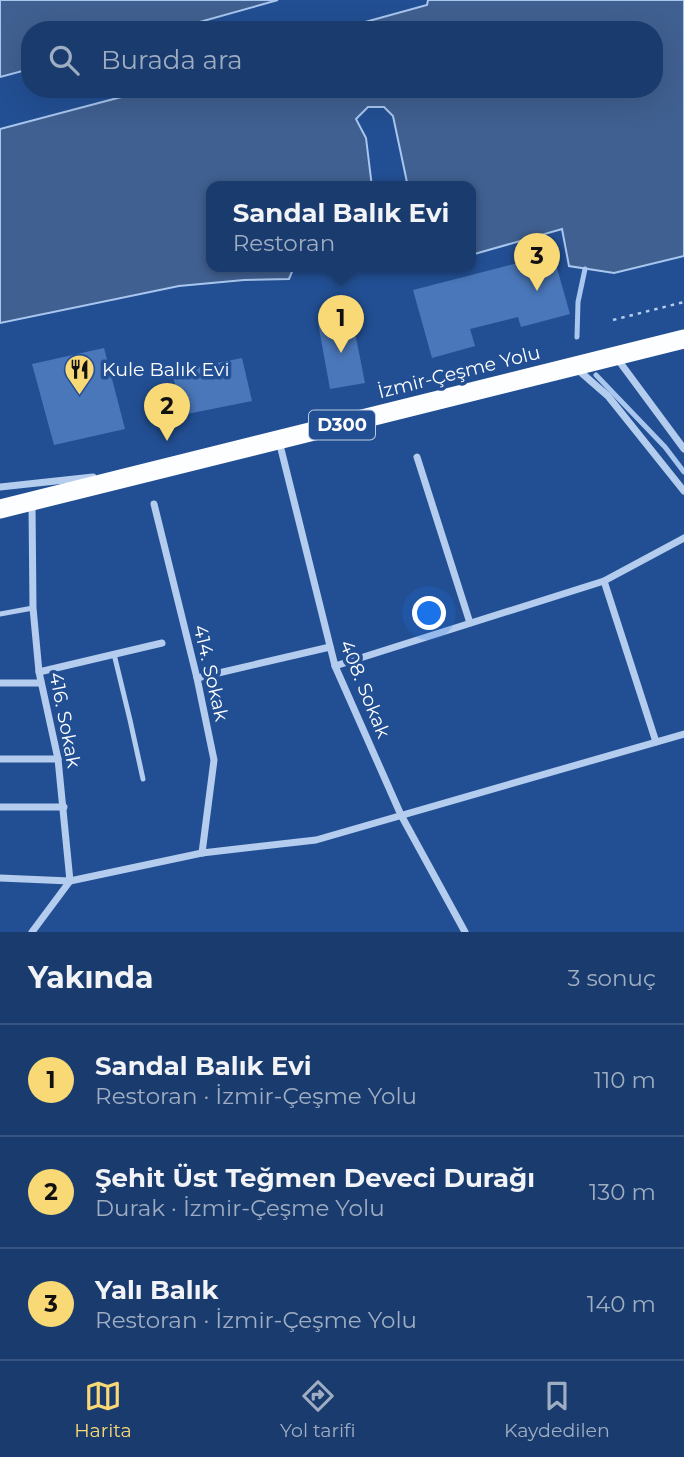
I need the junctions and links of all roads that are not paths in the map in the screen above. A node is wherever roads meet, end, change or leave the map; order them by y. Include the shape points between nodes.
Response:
1 (684, 339) edge
2 (615, 356) junction
3 (574, 366) junction
4 (279, 441) junction
5 (684, 449) edge
6 (417, 457) dead end
7 (146, 472) junction
8 (0, 487) edge
9 (684, 491) edge
10 (32, 501) junction
11 (154, 504) dead end
12 (0, 509) edge
13 (684, 538) edge
14 (604, 581) junction
15 (33, 608) junction
16 (0, 614) edge
17 (470, 623) junction
18 (162, 643) dead end
19 (330, 647) junction
20 (114, 654) junction
21 (335, 666) junction
22 (39, 672) junction
23 (197, 678) junction
24 (0, 683) edge
25 (41, 683) junction
26 (684, 734) edge
27 (656, 742) junction
28 (58, 759) junction
29 (0, 760) edge
30 (143, 779) dead end
31 (0, 807) edge
32 (64, 807) junction
33 (401, 815) junction
34 (202, 852) junction
35 (0, 878) edge
36 (70, 881) junction
37 (32, 932) edge
38 (465, 932) edge

1 - 2 highway, İzmir-Çeşme Yolu / D300
2 - 3 highway, İzmir-Çeşme Yolu / D300
2 - 5 street
3 - 4 highway, İzmir-Çeşme Yolu / D300
3 - 9 street via 608,396
4 - 7 highway, İzmir-Çeşme Yolu / D300
4 - 19 street, 408. Sokak
6 - 17 street
7 - 8 street
7 - 10 highway, İzmir-Çeşme Yolu / D300
10 - 12 highway, İzmir-Çeşme Yolu / D300
10 - 15 street, 416. Sokak
11 - 23 street, 414. Sokak
13 - 14 street
14 - 17 street
14 - 27 street
15 - 16 lane
15 - 22 street, 416. Sokak
17 - 21 street
18 - 20 street
19 - 21 street, 408. Sokak
19 - 23 street
20 - 22 street
20 - 30 lane
21 - 33 street, 408. Sokak
22 - 25 street, 416. Sokak
23 - 34 street, 414. Sokak via 214,760
24 - 25 street
25 - 28 street, 416. Sokak
26 - 27 street
27 - 33 street
28 - 29 street
28 - 32 street, 416. Sokak
31 - 32 street
32 - 36 street, 416. Sokak
33 - 34 street via 316,840
33 - 38 street, 408. Sokak
34 - 36 street
35 - 36 street
36 - 37 street

